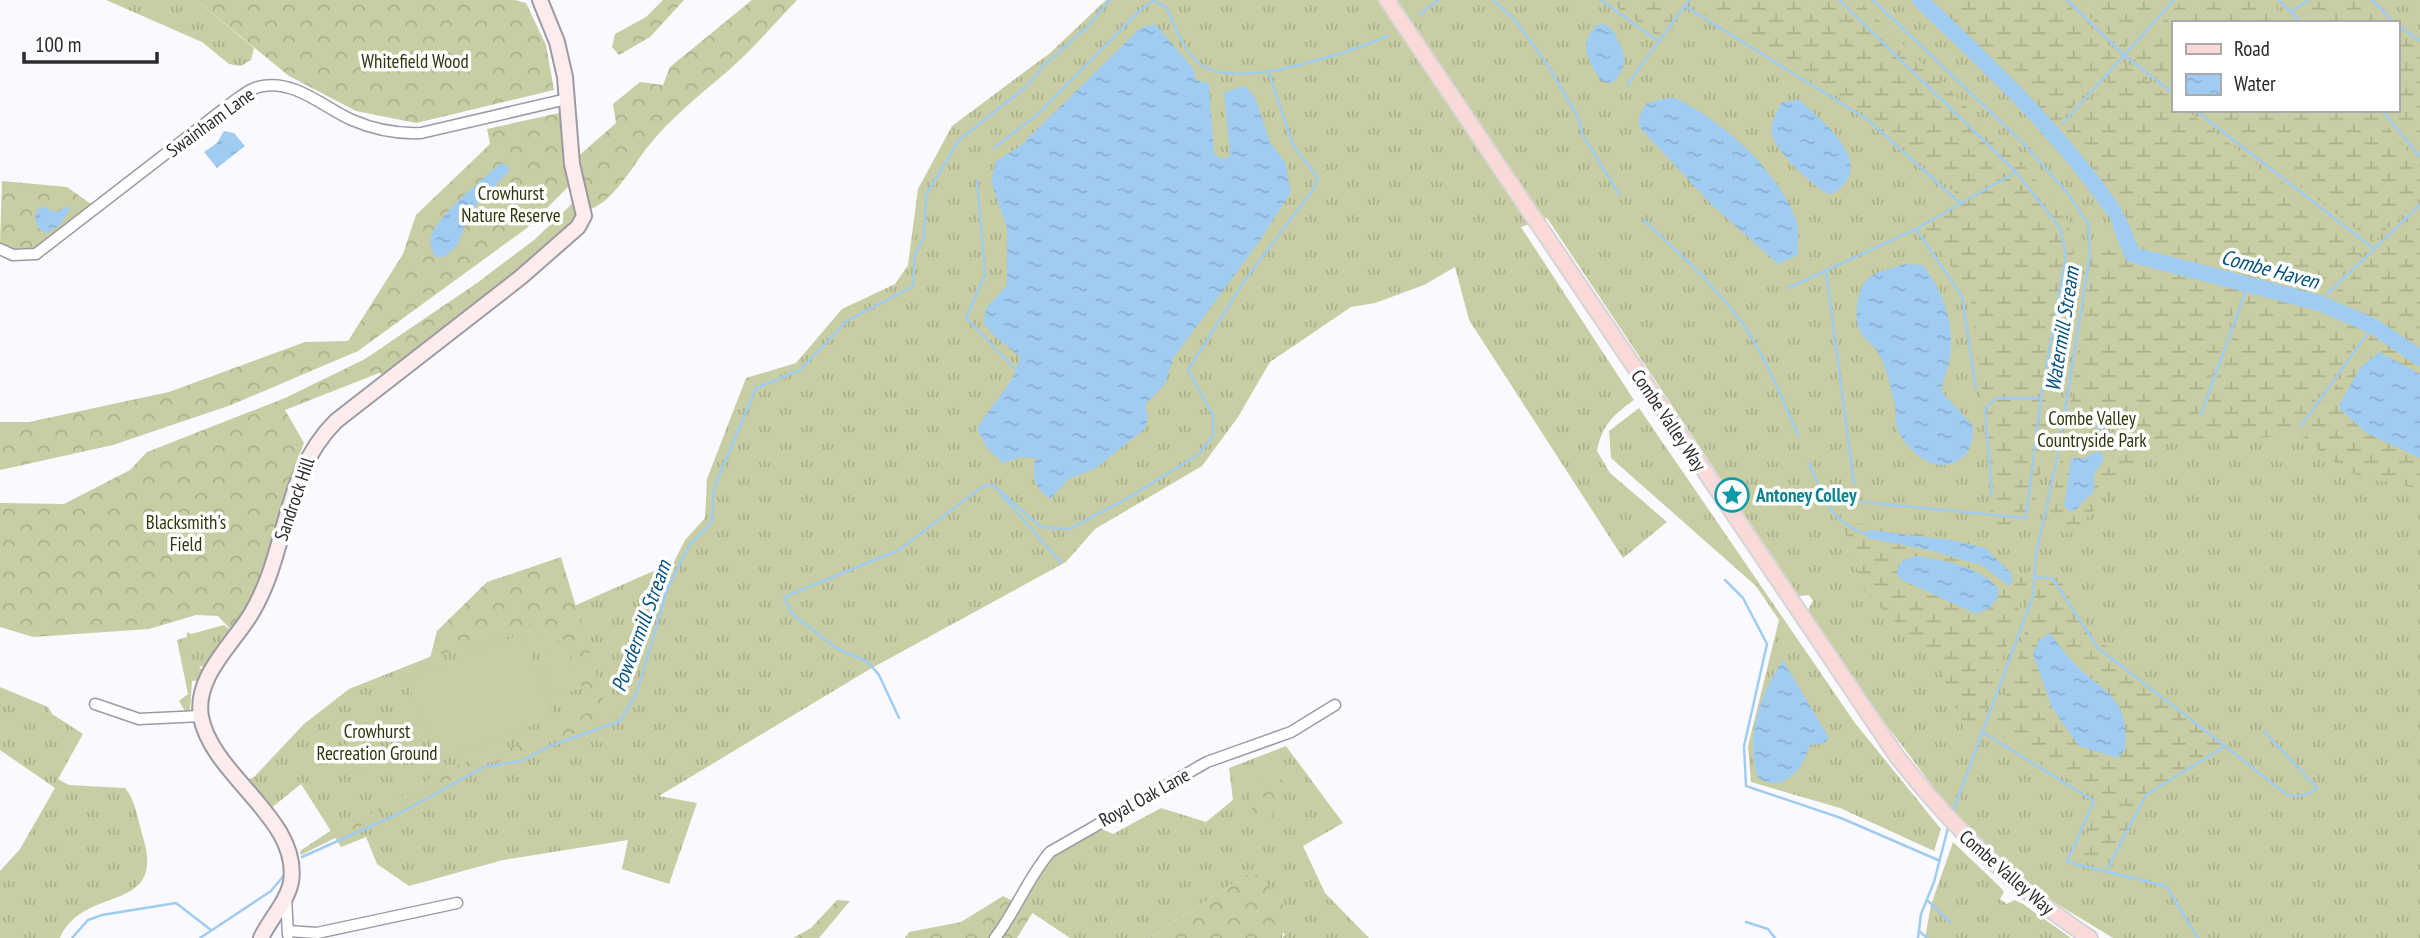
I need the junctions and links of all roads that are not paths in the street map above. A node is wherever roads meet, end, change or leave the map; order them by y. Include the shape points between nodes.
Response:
1 (540, 0) edge
2 (1387, 0) edge
3 (567, 99) junction
4 (0, 249) edge
5 (96, 704) dead end
6 (1335, 705) dead end
7 (201, 716) junction
8 (286, 897) junction
9 (457, 903) dead end
10 (288, 935) edge
11 (261, 938) edge
12 (995, 938) edge
13 (2090, 938) edge

1 - 3 street, Sandrock Hill via 557,42
2 - 13 main road, Combe Valley Way via 1854,697 1939,810 1970,843 2017,886
3 - 4 street, Swainham Lane via 421,133 396,134 353,120 305,94 262,86 234,101 43,250 25,257
3 - 7 street, Sandrock Hill via 574,177 583,216 573,233 336,421 314,444 301,468 266,581 252,613 214,666
5 - 7 street via 139,719
6 - 12 street, Royal Oak Lane via 1291,732 1207,762 1050,852 1032,873
7 - 8 street via 218,754 267,814 284,844 292,865
8 - 10 street
8 - 11 street
9 - 10 street

